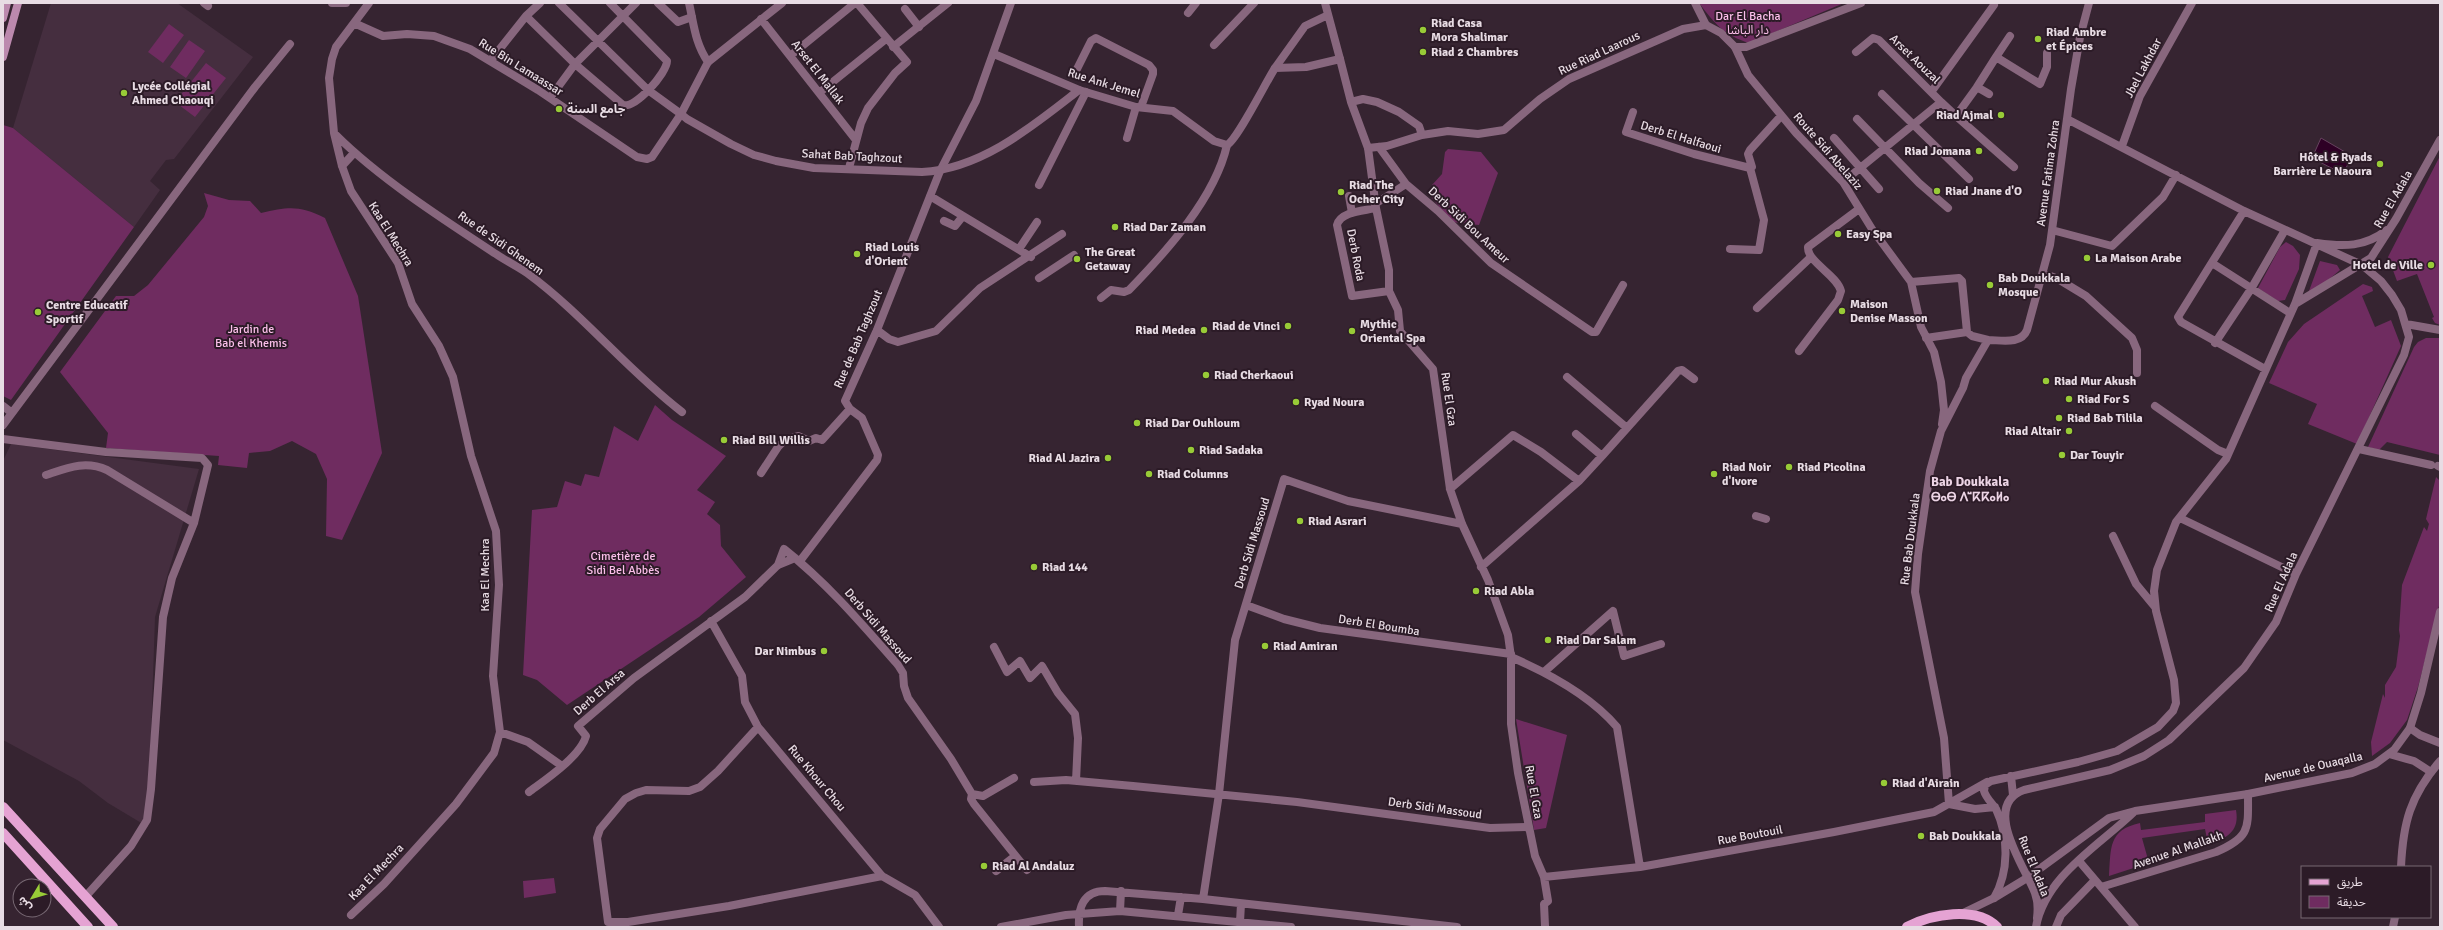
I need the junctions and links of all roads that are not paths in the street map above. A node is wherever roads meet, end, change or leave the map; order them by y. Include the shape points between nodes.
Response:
1 (7, 3) edge
2 (18, 3) edge
3 (332, 3) edge
4 (346, 3) edge
5 (369, 3) edge
6 (540, 3) edge
7 (559, 3) edge
8 (610, 3) edge
9 (636, 3) edge
10 (658, 3) edge
11 (689, 3) edge
12 (782, 3) edge
13 (856, 3) edge
14 (948, 3) edge
15 (1011, 3) edge
16 (1196, 3) edge
17 (1254, 3) edge
18 (1325, 3) edge
19 (1695, 3) edge
20 (1861, 3) edge
21 (2089, 3) edge
22 (2192, 3) edge
23 (1994, 5) dead end
24 (905, 9) dead end
25 (1188, 13) dead end
26 (1328, 14) junction
27 (526, 16) junction
28 (623, 17) junction
29 (692, 17) junction
30 (3, 18) edge
31 (761, 19) junction
32 (354, 23) junction
33 (1706, 25) junction
34 (919, 26) junction
35 (2010, 36) dead end
36 (886, 39) junction
37 (598, 43) junction
38 (290, 44) dead end
39 (1214, 45) dead end
40 (893, 47) junction
41 (1735, 47) junction
42 (1856, 52) dead end
43 (2048, 53) dead end
44 (994, 54) junction
45 (790, 56) junction
46 (3, 57) edge
47 (1996, 57) junction
48 (1340, 59) junction
49 (491, 60) junction
50 (708, 62) junction
51 (575, 64) junction
52 (1275, 68) junction
53 (1077, 69) dead end
54 (1977, 87) junction
55 (648, 90) junction
56 (1083, 91) junction
57 (1932, 91) junction
58 (819, 93) junction
59 (1882, 94) dead end
60 (1989, 94) dead end
61 (550, 98) junction
62 (1351, 102) junction
63 (1940, 102) junction
64 (1138, 107) junction
65 (1633, 112) dead end
66 (681, 114) junction
67 (1781, 116) junction
68 (1956, 116) junction
69 (1857, 119) dead end
70 (2067, 119) junction
71 (1914, 125) junction
72 (334, 133) junction
73 (1422, 135) junction
74 (1127, 138) dead end
75 (1834, 138) dead end
76 (856, 140) junction
77 (2440, 140) edge
78 (1227, 145) junction
79 (2122, 146) junction
80 (1379, 147) junction
81 (1368, 148) junction
82 (1887, 148) junction
83 (354, 153) junction
84 (342, 166) junction
85 (2014, 167) dead end
86 (849, 168) junction
87 (1750, 168) junction
88 (1860, 168) junction
89 (940, 171) junction
90 (2176, 175) junction
91 (1969, 179) dead end
92 (1843, 182) junction
93 (1406, 184) junction
94 (1039, 185) dead end
95 (1879, 189) dead end
96 (930, 196) junction
97 (1349, 196) dead end
98 (1376, 206) junction
99 (1948, 208) dead end
100 (1859, 209) junction
101 (2244, 211) junction
102 (1352, 213) junction
103 (963, 216) junction
104 (944, 221) dead end
105 (1038, 222) dead end
106 (2390, 227) junction
107 (2052, 230) junction
108 (2284, 230) junction
109 (1062, 234) dead end
110 (2317, 243) junction
111 (1019, 248) junction
112 (1730, 249) dead end
113 (1074, 255) dead end
114 (1031, 257) junction
115 (1811, 257) junction
116 (2212, 264) junction
117 (2362, 265) junction
118 (2044, 273) junction
119 (1039, 278) dead end
120 (1911, 282) junction
121 (1623, 285) dead end
122 (2251, 289) junction
123 (1389, 291) junction
124 (1101, 298) dead end
125 (2295, 304) junction
126 (1757, 308) dead end
127 (2290, 313) junction
128 (2406, 324) junction
129 (877, 330) junction
130 (2440, 330) edge
131 (1967, 332) junction
132 (1926, 338) junction
133 (1988, 340) junction
134 (2215, 343) junction
135 (1798, 351) dead end
136 (2265, 369) junction
137 (2137, 373) dead end
138 (1567, 377) dead end
139 (1694, 379) dead end
140 (3, 406) edge
141 (2154, 406) dead end
142 (850, 409) junction
143 (682, 412) dead end
144 (12, 413) junction
145 (3, 425) edge
146 (1627, 428) junction
147 (1941, 431) junction
148 (1576, 434) dead end
149 (3, 439) edge
150 (2359, 449) junction
151 (2228, 454) junction
152 (1602, 456) junction
153 (2436, 466) edge
154 (761, 473) dead end
155 (46, 476) dead end
156 (1579, 481) junction
157 (1450, 489) junction
158 (1756, 516) dead end
159 (2180, 518) junction
160 (1766, 519) dead end
161 (194, 523) junction
162 (1462, 524) junction
163 (2113, 536) dead end
164 (798, 559) junction
165 (778, 565) junction
166 (1481, 567) junction
167 (2296, 574) junction
168 (1246, 605) junction
169 (2155, 607) junction
170 (2440, 612) edge
171 (711, 621) junction
172 (1661, 644) dead end
173 (994, 647) dead end
174 (1511, 656) junction
175 (1544, 672) junction
176 (758, 727) junction
177 (2410, 728) junction
178 (500, 732) junction
179 (2440, 743) edge
180 (2389, 754) junction
181 (2440, 761) edge
182 (562, 766) junction
183 (2431, 772) junction
184 (2011, 776) junction
185 (1014, 778) dead end
186 (1076, 781) junction
187 (1034, 782) dead end
188 (1988, 782) junction
189 (529, 792) dead end
190 (972, 794) junction
191 (1219, 794) junction
192 (2248, 794) junction
193 (2013, 795) junction
194 (1952, 801) junction
195 (3, 807) edge
196 (1995, 808) junction
197 (2135, 811) junction
198 (1529, 827) junction
199 (3, 833) edge
200 (1014, 857) junction
201 (2079, 861) junction
202 (2401, 866) edge
203 (1640, 867) junction
204 (1027, 870) dead end
205 (996, 871) dead end
206 (882, 876) junction
207 (1544, 877) junction
208 (2027, 878) junction
209 (2095, 880) junction
210 (2101, 888) junction
211 (1121, 891) junction
212 (86, 896) junction
213 (1181, 897) junction
214 (1994, 898) junction
215 (1203, 899) junction
216 (1241, 904) junction
217 (1120, 911) junction
218 (1963, 913) junction
219 (351, 915) dead end
220 (1079, 915) junction
221 (1178, 915) junction
222 (1240, 922) junction
223 (609, 925) edge
224 (2037, 925) edge
225 (88, 927) edge
226 (113, 927) edge
227 (939, 927) edge
228 (1001, 927) edge
229 (1079, 927) edge
230 (1291, 927) edge
231 (1457, 927) edge
232 (1545, 927) edge
233 (1907, 927) edge
234 (1997, 927) edge
235 (2056, 927) edge
236 (2135, 927) edge

1 - 30 main road
2 - 46 main road
3 - 4 street
5 - 32 street, Kaa El Mechra
6 - 27 street
7 - 37 street, Sahat Bab Taghzout
8 - 28 street
9 - 28 street
10 - 29 street via 678,22
11 - 29 street
12 - 31 street, Rue Bin Lamaassar
13 - 36 street
13 - 45 street
14 - 34 street
15 - 44 street, Rue de Bab Taghzout
16 - 25 street
17 - 39 street
18 - 26 street
19 - 33 street
20 - 41 street via 1758,44
21 - 70 street, Avenue Fatima Zohra via 2080,37
22 - 79 street, Jbel Lakhdar via 2140,96
23 - 57 street
24 - 34 street
26 - 48 street
26 - 52 street via 1305,26
27 - 49 street
27 - 51 street
28 - 37 street
28 - 55 street via 666,58 665,69
29 - 50 street via 699,49
31 - 45 street, Arset El Mallak
31 - 50 street, Rue Bin Lamaassar
32 - 49 street, Rue Bin Lamaassar via 383,36 434,36
32 - 72 street, Kaa El Mechra via 336,47 330,65
33 - 41 street via 1721,33
33 - 73 street, Rue Riad Laarous via 1683,29 1583,72 1540,98 1504,130 1478,134 1448,131
34 - 40 street
35 - 47 street
36 - 40 street
36 - 58 street
37 - 51 street
37 - 55 street, Sahat Bab Taghzout
38 - 144 street via 255,87
40 - 76 street via 907,62 870,105
41 - 67 street, Route Sidi Abelaziz via 1748,75
42 - 57 street, Arset Aouzal via 1873,38 1879,40
43 - 47 street via 2047,67 2040,84
44 - 56 street, Rue Ank Jemel
44 - 89 street, Rue de Bab Taghzout via 976,101
45 - 58 street, Arset El Mallak
47 - 54 street
48 - 52 street via 1306,67
48 - 62 street
49 - 61 street, Rue Bin Lamaassar
50 - 66 street, Rue Bin Lamaassar
51 - 55 street via 626,106 634,103
51 - 61 street
52 - 78 street via 1236,137
53 - 64 street via 1091,41 1096,38 1149,65 1153,74
54 - 60 street
54 - 68 street
55 - 66 street, Sahat Bab Taghzout
56 - 64 street, Rue Ank Jemel
56 - 89 street, Sahat Bab Taghzout via 1010,141 971,160
56 - 94 street
57 - 63 street, Arset Aouzal
58 - 76 street, Arset El Mallak
59 - 71 street
61 - 66 street, Rue Bin Lamaassar via 647,160 655,154
62 - 73 street via 1363,99 1399,112 1419,126
62 - 81 street
63 - 68 street, Arset Aouzal
63 - 71 street, Arset Aouzal
64 - 74 street
64 - 78 street, Rue Ank Jemel via 1173,111 1214,141
65 - 87 street, Derb El Halfaoui via 1626,132 1694,154
66 - 86 street, Sahat Bab Taghzout via 716,138 754,155 814,168
67 - 87 street via 1750,150
67 - 92 street, Route Sidi Abelaziz
68 - 85 street, Arset Aouzal
69 - 82 street via 1881,145
70 - 79 street
70 - 107 street, Avenue Fatima Zohra
71 - 82 street, Arset Aouzal
71 - 91 street
72 - 83 street, Rue de Sidi Ghenem
72 - 84 street, Kaa El Mechra
73 - 80 street, Rue Riad Laarous
75 - 88 street
76 - 86 street
77 - 106 street, Rue El Adala
78 - 124 street via 1221,162 1187,225 1129,290 1111,290
79 - 90 street
80 - 81 street, Rue Riad Laarous
80 - 93 street, Derb Sidi Bou Ameur
81 - 98 street, Rue El Gza
82 - 88 street, Arset Aouzal
82 - 99 street
83 - 84 street
83 - 143 street, Rue de Sidi Ghenem via 485,247 526,273
84 - 178 street, Kaa El Mechra via 351,192 398,263 412,304 439,346 453,377 471,456 496,531 499,586 493,676
86 - 89 street, Sahat Bab Taghzout
87 - 112 street via 1764,220 1759,250
88 - 92 street, Arset Aouzal
88 - 95 street
89 - 96 street, Rue de Bab Taghzout
90 - 101 street
90 - 107 street via 2163,197 2112,246
92 - 100 street, Route Sidi Abelaziz
93 - 98 street
93 - 121 street, Derb Sidi Bou Ameur via 1496,268 1592,332 1596,332
96 - 103 street
96 - 129 street, Rue de Bab Taghzout
97 - 102 street, Derb Roda
98 - 102 street, Derb Roda
98 - 123 street, Rue El Gza via 1389,270
100 - 115 street via 1810,244 1807,248
100 - 120 street, Route Sidi Abelaziz
101 - 108 street
101 - 116 street
102 - 123 street, Derb Roda via 1341,218 1337,225 1352,296
103 - 104 street via 954,226
103 - 111 street
105 - 111 street
106 - 110 street via 2376,238 2361,244 2347,246
106 - 117 street, Rue El Adala via 2374,255
107 - 118 street, Avenue Fatima Zohra
108 - 110 street
108 - 122 street
109 - 114 street
110 - 117 street
110 - 125 street
111 - 114 street
113 - 119 street
114 - 129 street via 980,288 936,331 898,342
115 - 126 street
115 - 135 street via 1836,282 1841,291 1838,300
116 - 122 street
116 - 134 street via 2178,317 2181,322
117 - 125 street, Rue El Adala
117 - 128 street, Rue El Adala via 2381,281 2392,295
118 - 133 street, Avenue Fatima Zohra via 2025,334 2016,341
118 - 137 street via 2086,296 2132,338 2137,350
120 - 131 street via 1957,277 1961,279
120 - 132 street, Route Sidi Abelaziz
122 - 127 street
122 - 134 street
123 - 157 street, Rue El Gza via 1398,310 1400,331 1433,369
125 - 127 street
127 - 136 street
128 - 130 street
128 - 150 street, Rue El Adala via 2409,340 2406,351
129 - 142 street, Rue de Bab Taghzout via 845,401
131 - 132 street
131 - 133 street
132 - 147 street, Route Sidi Abelaziz via 1934,352 1941,382 1944,410
133 - 147 street, Rue Bab Doukkala via 1966,378
134 - 136 street
136 - 151 street
138 - 146 street
139 - 146 street via 1680,370
140 - 144 street
141 - 151 street via 2218,450
142 - 154 street via 823,439 809,441 798,436 785,440
142 - 164 street via 862,418 878,460
144 - 145 street
146 - 152 street
147 - 194 street, Rue Bab Doukkala via 1930,471 1915,592 1944,738
148 - 152 street
149 - 161 street via 106,452 202,458 207,462 208,468
150 - 153 street
150 - 167 street, Rue El Adala
151 - 159 street via 2221,467
152 - 156 street
155 - 161 street via 67,468 94,465 107,470
156 - 157 street via 1514,435
156 - 166 street
157 - 162 street, Rue El Gza
158 - 160 street
159 - 167 street
159 - 169 street via 2157,570
161 - 212 street via 172,578 163,617 147,820 131,846
162 - 166 street, Rue El Gza
162 - 168 street, Derb Sidi Massoud via 1348,501 1284,479
163 - 169 street via 2136,584
164 - 165 street
164 - 165 street, Derb Sidi Massoud via 784,549
164 - 190 street, Derb Sidi Massoud via 826,585 902,670 908,698
165 - 171 street via 745,597
166 - 174 street, Rue El Gza via 1503,618
167 - 193 street, Rue El Adala via 2276,622 2254,655 2235,678 2169,740 2124,765
168 - 174 street, Derb El Boumba via 1284,619 1320,628
168 - 191 street, Derb Sidi Massoud via 1235,640 1230,670
169 - 184 street via 2175,685 2176,703 2171,713 2158,727 2117,751
170 - 177 street, Avenue de Ouaqalla
171 - 176 street, Rue Khour Chou via 742,676 745,702
171 - 182 street, Derb El Arsa via 634,678 578,726 585,733 585,739
172 - 175 street via 1624,656 1612,611
173 - 186 street via 1007,672 1020,661 1030,678 1042,666 1058,693 1075,714 1078,738
174 - 175 street
174 - 198 street, Rue El Gza via 1511,724
175 - 203 street via 1610,718 1616,727
176 - 206 street, Rue Khour Chou
176 - 223 street via 700,787 689,791 646,790 636,793 625,799 600,829 597,838
177 - 179 street
177 - 180 street, Avenue de Ouaqalla via 2403,740
178 - 182 street via 528,742
178 - 219 street, Kaa El Mechra via 494,753 456,804 384,884
180 - 183 street via 2414,761
180 - 192 street, Avenue de Ouaqalla via 2375,764 2358,771
181 - 183 street
182 - 189 street, Derb El Arsa
183 - 202 street via 2406,822
184 - 188 street
184 - 193 street, Rue El Adala
185 - 190 street via 983,796
186 - 187 street, Derb Sidi Massoud
186 - 191 street, Derb Sidi Massoud
188 - 194 street
188 - 196 street, Rue El Adala via 1984,791
190 - 200 street, Derb Sidi Massoud via 971,800
191 - 198 street, Derb Sidi Massoud via 1490,828
191 - 215 street, Derb Sidi Massoud
192 - 197 street, Avenue de Ouaqalla
192 - 210 street, Avenue Al Mallakh via 2248,826 2231,846
193 - 208 street, Rue El Adala via 2008,800 2006,810 2010,838 2013,851
194 - 196 street via 1976,809
194 - 203 street, Rue Boutouil via 1934,812
195 - 212 main road
196 - 214 street, Rue El Adala via 2005,849 2006,869 2003,882
197 - 201 street
197 - 208 street, Avenue de Ouaqalla via 2109,818
198 - 207 street, Rue El Gza via 1539,868
199 - 225 main road
200 - 204 street, Derb Sidi Massoud
200 - 205 street
201 - 209 street
201 - 224 street via 2057,885 2045,904
203 - 207 street, Rue Boutouil
206 - 223 street via 729,906
206 - 227 street, Rue Khour Chou via 914,895
207 - 232 street, Rue El Gza via 1548,900 1544,904
208 - 214 street, Avenue de Ouaqalla
208 - 224 street, Rue El Adala via 2036,899
209 - 210 street
209 - 235 street via 2061,915
210 - 236 street
211 - 213 street
211 - 217 street
211 - 220 street via 1095,891 1087,897
212 - 226 main road
213 - 215 street
213 - 221 street
214 - 218 street, Avenue de Ouaqalla
215 - 216 street
216 - 222 street
216 - 231 street
217 - 220 street
217 - 221 street
218 - 233 main road via 1920,921
218 - 234 main road via 1984,917
220 - 228 street
220 - 229 street
221 - 222 street
222 - 230 street

